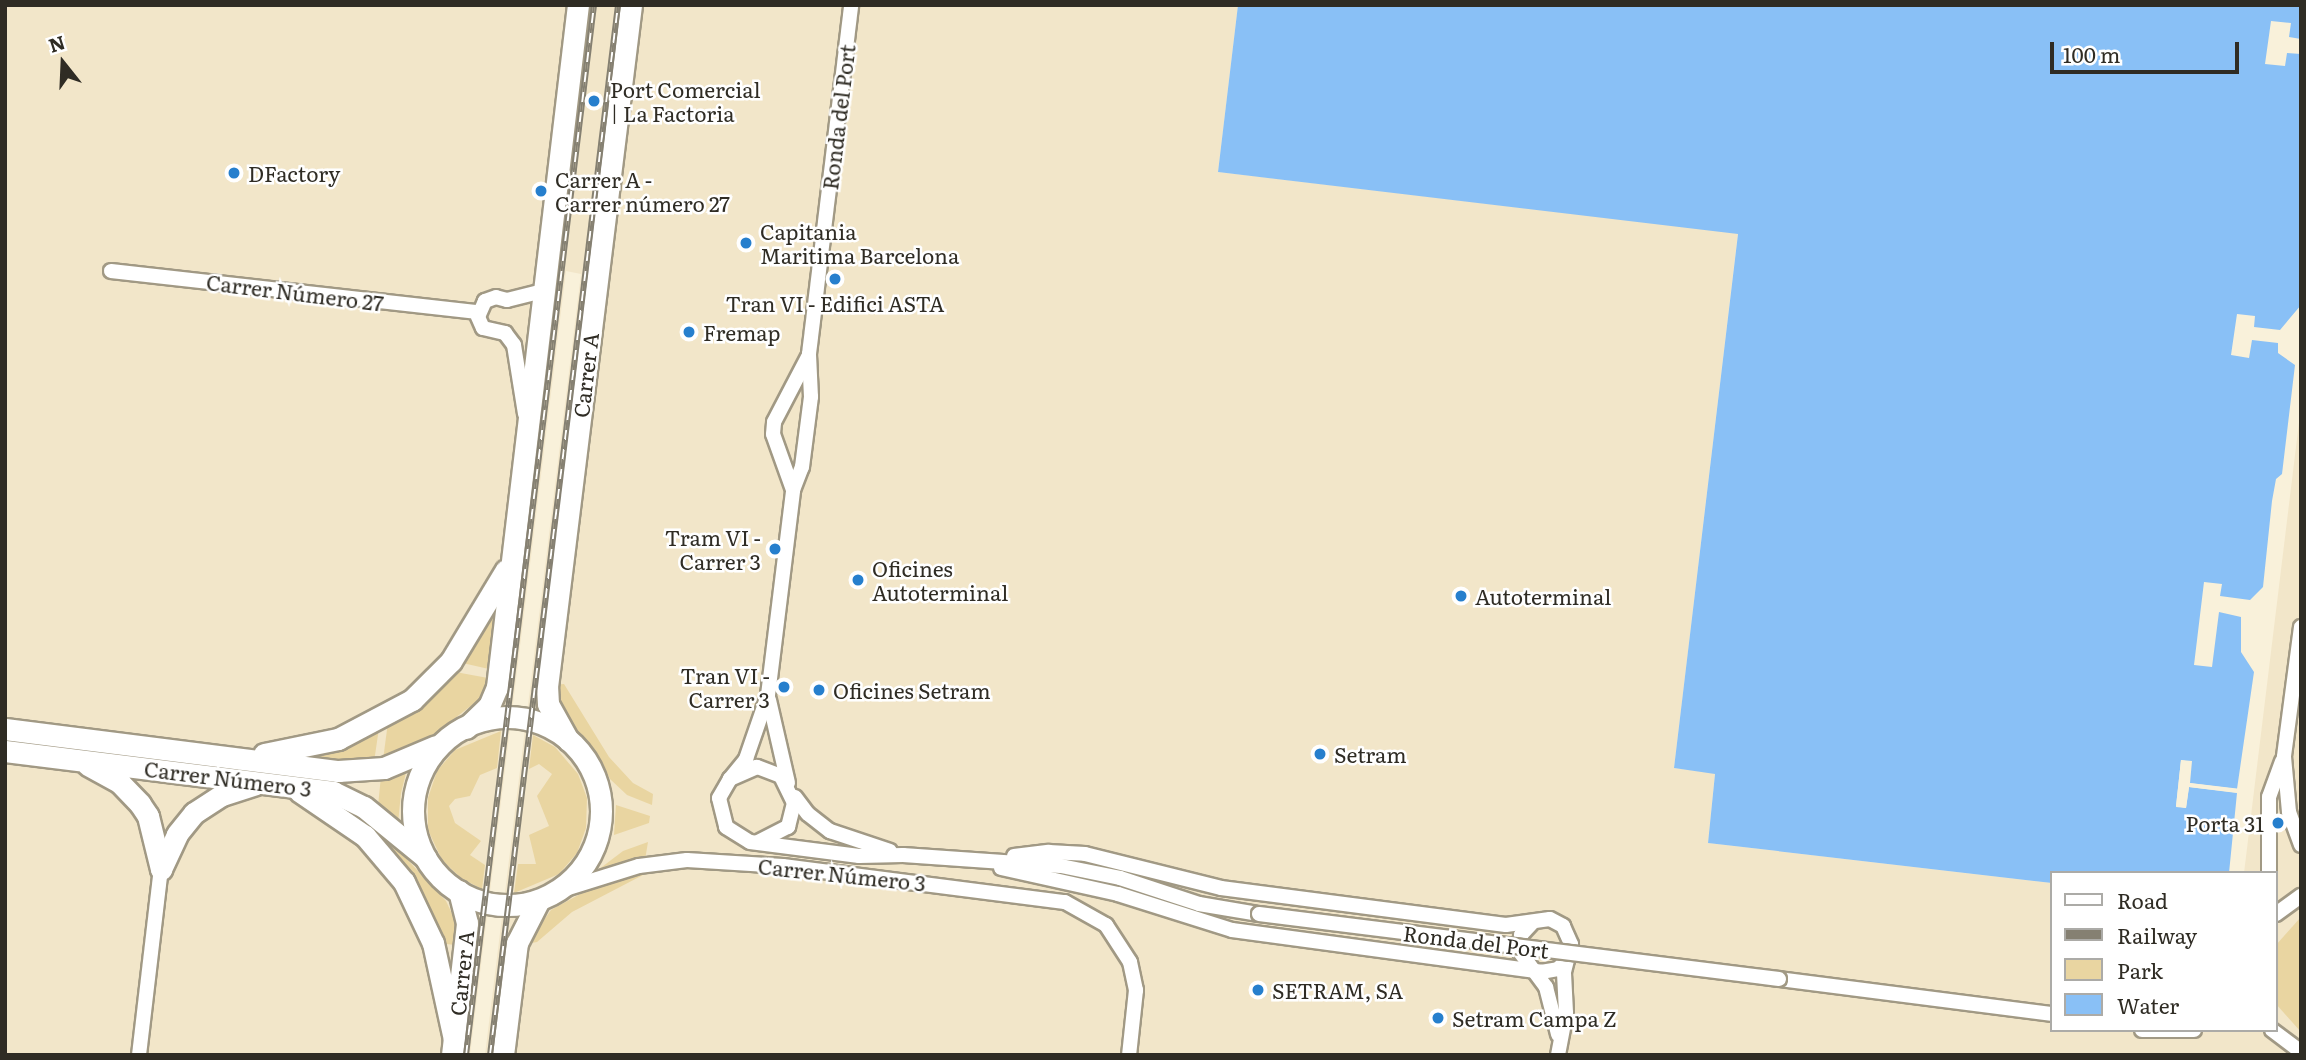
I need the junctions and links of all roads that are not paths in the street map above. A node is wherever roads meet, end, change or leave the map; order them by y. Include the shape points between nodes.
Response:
1 (578, 5) edge
2 (631, 5) edge
3 (852, 5) edge
4 (111, 271) dead end
5 (542, 291) junction
6 (478, 312) junction
7 (809, 354) junction
8 (527, 429) junction
9 (793, 490) junction
10 (512, 559) junction
11 (2301, 627) edge
12 (768, 695) junction
13 (466, 728) junction
14 (5, 729) edge
15 (568, 740) junction
16 (444, 742) junction
17 (5, 751) edge
18 (2284, 757) junction
19 (246, 758) junction
20 (74, 759) junction
21 (730, 779) junction
22 (262, 783) junction
23 (288, 785) junction
24 (791, 789) junction
25 (758, 842) junction
26 (2301, 845) edge
27 (903, 855) junction
28 (429, 861) junction
29 (976, 861) junction
30 (161, 869) junction
31 (2269, 871) edge
32 (459, 891) junction
33 (2301, 896) edge
34 (544, 897) junction
35 (2278, 913) edge
36 (1536, 920) junction
37 (1567, 958) junction
38 (1531, 968) junction
39 (2050, 1014) edge
40 (2273, 1032) edge
41 (453, 1047) edge
42 (1559, 1049) edge
43 (2301, 1052) edge
44 (139, 1055) edge
45 (503, 1055) edge
46 (1129, 1055) edge

1 - 5 main road
2 - 15 main road, Carrer A via 547,687 548,704
3 - 7 street, Ronda del Port
4 - 6 street, Carrer Número 27
5 - 6 street via 507,300 490,298
5 - 8 main road
6 - 8 street via 483,328 505,333 514,345
7 - 9 street, Ronda del Port via 811,397 802,467
7 - 9 street, Ronda del Port via 788,403 774,422 773,434
8 - 10 main road
9 - 12 street, Ronda del Port
10 - 13 main road via 497,687 489,706
10 - 19 main road via 451,661 412,700 338,739
11 - 18 street
12 - 21 street via 746,759
12 - 24 street via 778,752
13 - 15 main road via 517,718 542,724
13 - 16 main road
14 - 19 main road, Carrer Número 3
15 - 34 main road via 583,755 599,786 601,824 585,865
16 - 19 main road, Carrer Número 3 via 396,765 361,771
16 - 28 main road via 421,771 414,796 414,824
17 - 20 main road, Carrer Número 3
18 - 26 street via 2289,812
18 - 31 street via 2269,797
20 - 22 main road, Carrer Número 3
20 - 30 main road via 109,775 140,804 148,816
21 - 24 street via 757,768 774,771
21 - 25 street via 719,798 721,819 738,837
22 - 23 main road, Carrer Número 3
22 - 30 main road via 222,795 194,813 177,834
23 - 28 main road, Carrer Número 3 via 348,797
23 - 41 main road via 365,836 404,882 433,943
24 - 25 street via 794,810 788,827
24 - 27 street, Carrer Número 3 via 808,814 831,831
25 - 27 street via 859,856
27 - 29 street, Ronda del Port
28 - 32 main road
29 - 36 street via 1064,852 1221,888 1506,925
29 - 38 street via 1118,894 1232,930
29 - 39 street, Ronda del Port, bridge via 1091,872 1199,904 1259,914
30 - 44 street
32 - 34 main road via 496,906
32 - 41 main road, Carrer A via 467,923
33 - 35 street
34 - 45 main road via 527,916 517,943
34 - 46 street, Carrer Número 3 via 663,862 771,865 1065,902 1094,916 1123,946 1136,990
36 - 37 street via 1550,919 1563,926 1571,944
36 - 38 street via 1523,930 1519,945
37 - 38 street via 1553,971
37 - 42 street via 1566,1013
38 - 42 street via 1552,1001
40 - 43 street

